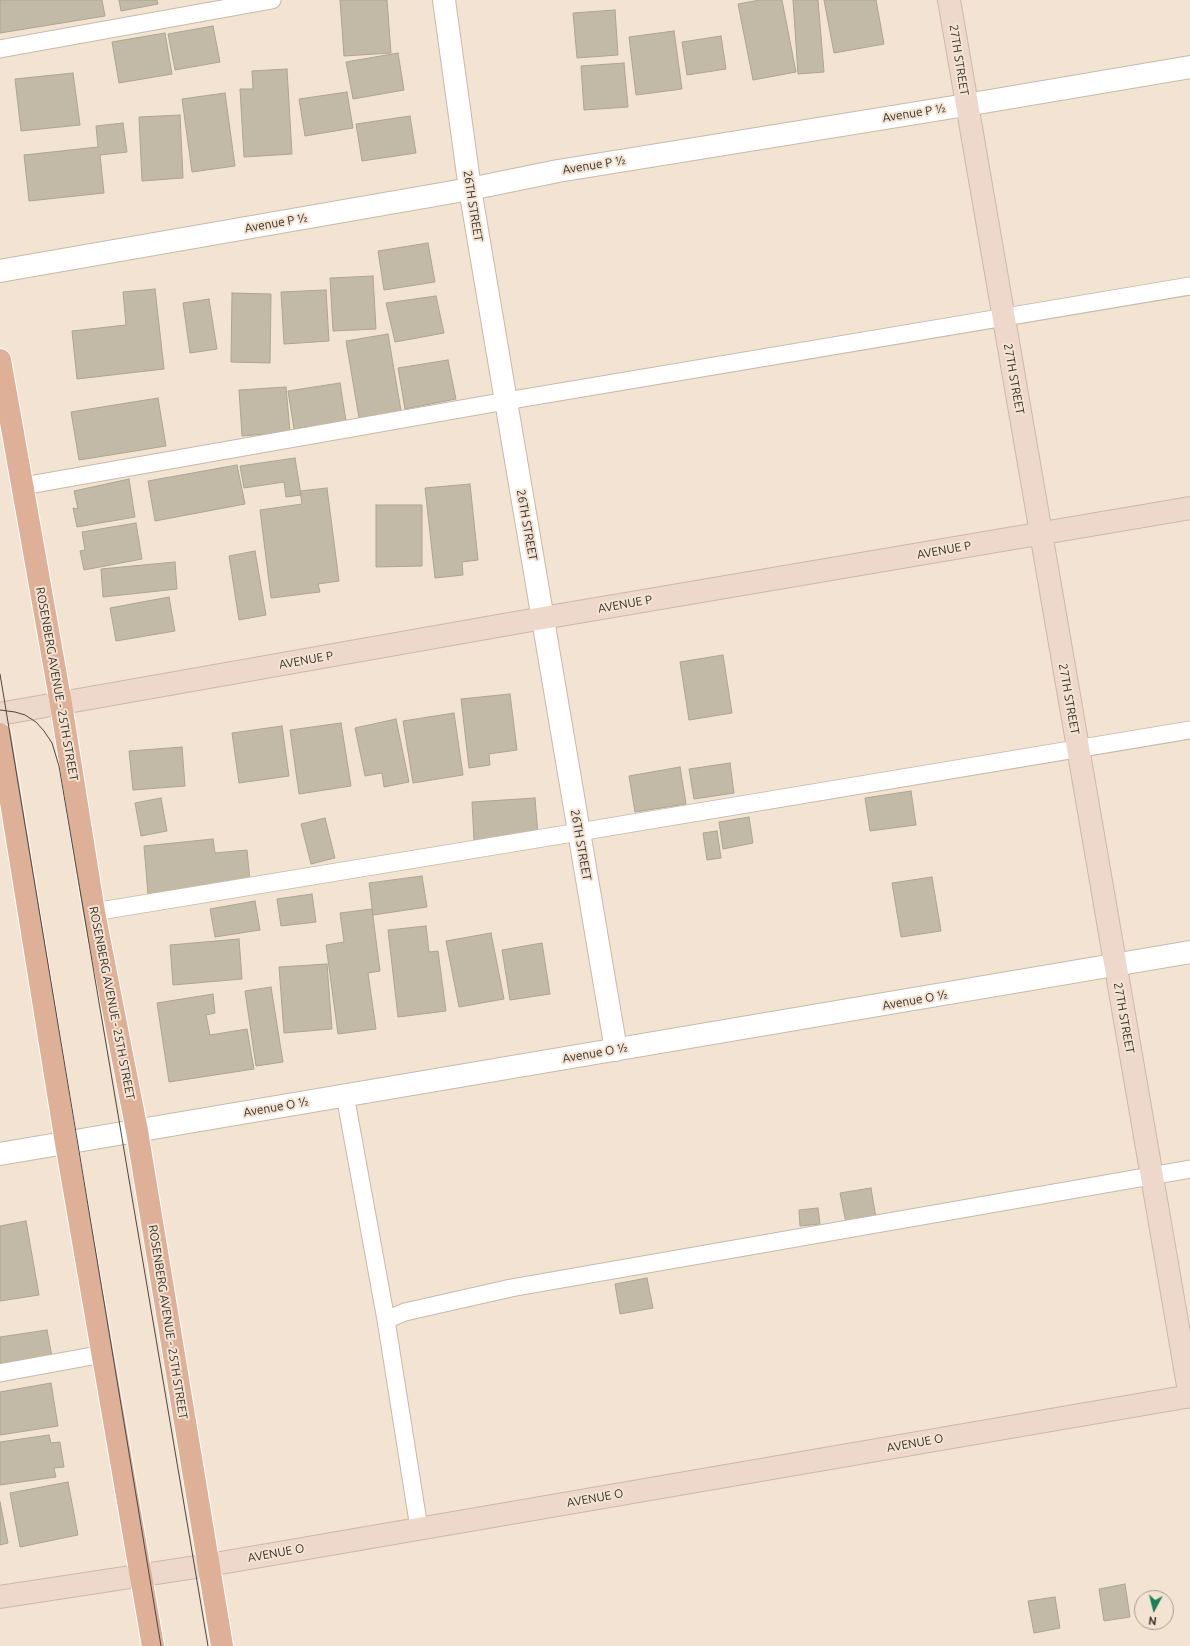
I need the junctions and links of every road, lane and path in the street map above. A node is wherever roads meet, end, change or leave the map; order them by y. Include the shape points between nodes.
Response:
1 (272, 0) edge
2 (444, 0) edge
3 (949, 0) edge
4 (0, 49) edge
5 (1190, 67) edge
6 (966, 105) junction
7 (470, 189) junction
8 (0, 271) edge
9 (1190, 286) edge
10 (1003, 317) junction
11 (0, 360) edge
12 (506, 401) junction
13 (23, 486) junction
14 (1190, 508) edge
15 (1041, 534) junction
16 (543, 618) junction
17 (61, 704) junction
18 (0, 714) edge
19 (1190, 730) edge
20 (0, 734) edge
21 (1078, 748) junction
22 (579, 832) junction
23 (94, 912) junction
24 (1190, 952) edge
25 (1115, 966) junction
26 (616, 1050) junction
27 (345, 1095) junction
28 (137, 1132) junction
29 (66, 1143) junction
30 (0, 1154) edge
31 (1190, 1169) edge
32 (1151, 1176) junction
33 (386, 1320) junction
34 (103, 1354) junction
35 (0, 1373) edge
36 (1190, 1396) edge
37 (419, 1528) junction
38 (209, 1565) junction
39 (140, 1575) junction
40 (0, 1597) edge
41 (153, 1646) edge
42 (222, 1646) edge

1 - 4 lane
2 - 7 street, 26TH STREET
3 - 6 main road, 27TH STREET
5 - 6 street, Avenue P ½
6 - 7 street, Avenue P ½ via 558,171
6 - 10 main road, 27TH STREET
7 - 8 street, Avenue P ½
7 - 12 street, 26TH STREET
9 - 10 lane
10 - 12 lane
10 - 15 main road, 27TH STREET
11 - 13 main road, ROSENBERG AVENUE - 25TH STREET
12 - 13 lane
12 - 16 street, 26TH STREET
13 - 17 main road, ROSENBERG AVENUE - 25TH STREET
14 - 15 main road, AVENUE P
15 - 16 main road, AVENUE P
15 - 21 main road, 27TH STREET
16 - 17 main road, AVENUE P
16 - 22 street, 26TH STREET
17 - 18 main road, AVENUE P
17 - 23 main road, ROSENBERG AVENUE - 25TH STREET
19 - 21 lane
20 - 29 main road
21 - 22 lane
21 - 25 main road, 27TH STREET
22 - 23 lane
22 - 26 street, 26TH STREET
23 - 28 main road, ROSENBERG AVENUE - 25TH STREET
24 - 25 street, Avenue O ½
25 - 26 street, Avenue O ½
25 - 32 main road, 27TH STREET
26 - 27 street, Avenue O ½
27 - 28 street, Avenue O ½
27 - 33 lane
28 - 29 street, Avenue O ½
28 - 38 main road, ROSENBERG AVENUE - 25TH STREET
29 - 30 street, Avenue O ½
29 - 34 main road
31 - 32 lane
32 - 33 lane via 511,1288 405,1312
32 - 36 main road, 27TH STREET
33 - 37 lane
34 - 35 lane
34 - 39 main road
36 - 37 main road, AVENUE O
37 - 38 main road, AVENUE O
38 - 39 main road, AVENUE O
38 - 42 main road, ROSENBERG AVENUE - 25TH STREET
39 - 40 main road, AVENUE O
39 - 41 main road

